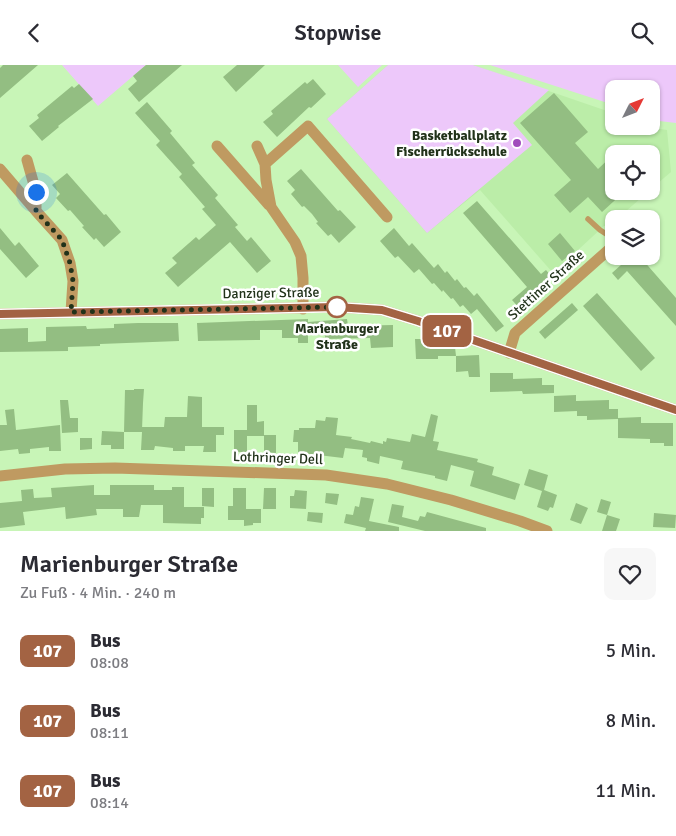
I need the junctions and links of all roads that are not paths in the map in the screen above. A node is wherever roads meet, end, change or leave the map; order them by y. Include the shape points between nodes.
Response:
1 (217, 146) dead end
2 (257, 146) dead end
3 (27, 160) dead end
4 (265, 165) junction
5 (0, 169) edge
6 (271, 207) junction
7 (36, 211) junction
8 (387, 217) dead end
9 (588, 219) dead end
10 (605, 233) edge
11 (605, 253) edge
12 (303, 309) junction
13 (71, 312) junction
14 (0, 314) edge
15 (509, 353) junction
16 (676, 410) edge
17 (0, 476) edge
18 (547, 531) edge

1 - 6 street
2 - 4 street
3 - 7 street via 36,192
4 - 6 street
4 - 8 street via 308,126
5 - 7 street
6 - 12 street via 295,242 300,256
7 - 13 street via 62,240 70,263 73,281
9 - 10 lane
11 - 15 street, Stettiner Straße via 514,333
12 - 13 street, Danziger Straße
12 - 15 street, Danziger Straße via 382,310
13 - 14 street, Danziger Straße
15 - 16 street, Danziger Straße
17 - 18 street, Lothringer Dell via 115,468 326,475 451,500

